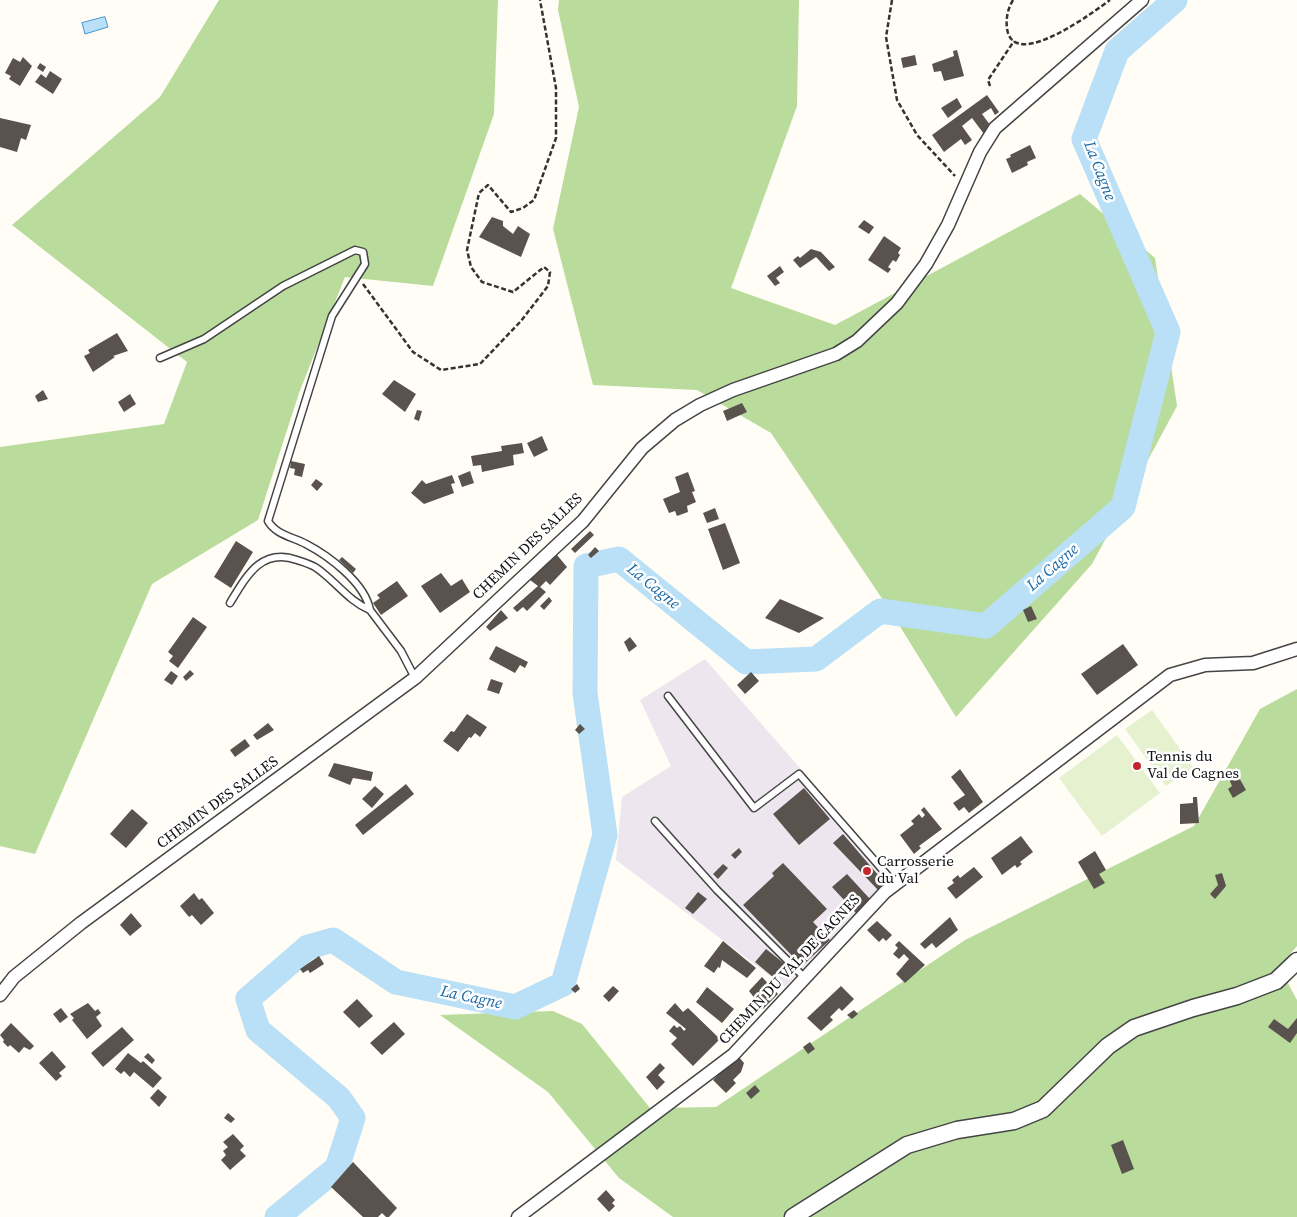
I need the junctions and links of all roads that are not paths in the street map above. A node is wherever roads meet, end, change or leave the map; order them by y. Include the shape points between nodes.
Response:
1 (1142, 0) edge
2 (160, 358) dead end
3 (230, 603) dead end
4 (370, 610) junction
5 (1297, 649) edge
6 (415, 678) junction
7 (668, 696) dead end
8 (655, 821) dead end
9 (895, 884) junction
10 (1297, 961) edge
11 (805, 978) junction
12 (0, 995) edge
13 (518, 1217) edge
14 (793, 1217) edge

1 - 6 street, CHEMIN DES SALLES via 995,128 980,152 948,225 926,264 898,303 856,341 836,354 734,390 675,420 642,448 583,521
2 - 4 lane via 204,339 283,286 356,250 363,252 365,264 332,316 268,521 273,529 307,544 332,560 353,581 369,603
3 - 4 lane via 247,575 260,562 289,557 314,566 358,605
4 - 6 lane via 401,650
5 - 9 street, CHEMIN DU VAL DE CAGNES via 1253,663 1205,665 1170,675
6 - 12 street, CHEMIN DES SALLES via 81,923 14,977
7 - 9 lane via 754,808 799,774
8 - 11 lane
9 - 11 street, CHEMIN DU VAL DE CAGNES
10 - 14 street via 1276,981 1134,1028 1108,1046 1043,1109 1014,1121 957,1130 907,1145
11 - 13 street, CHEMIN DU VAL DE CAGNES via 733,1055

